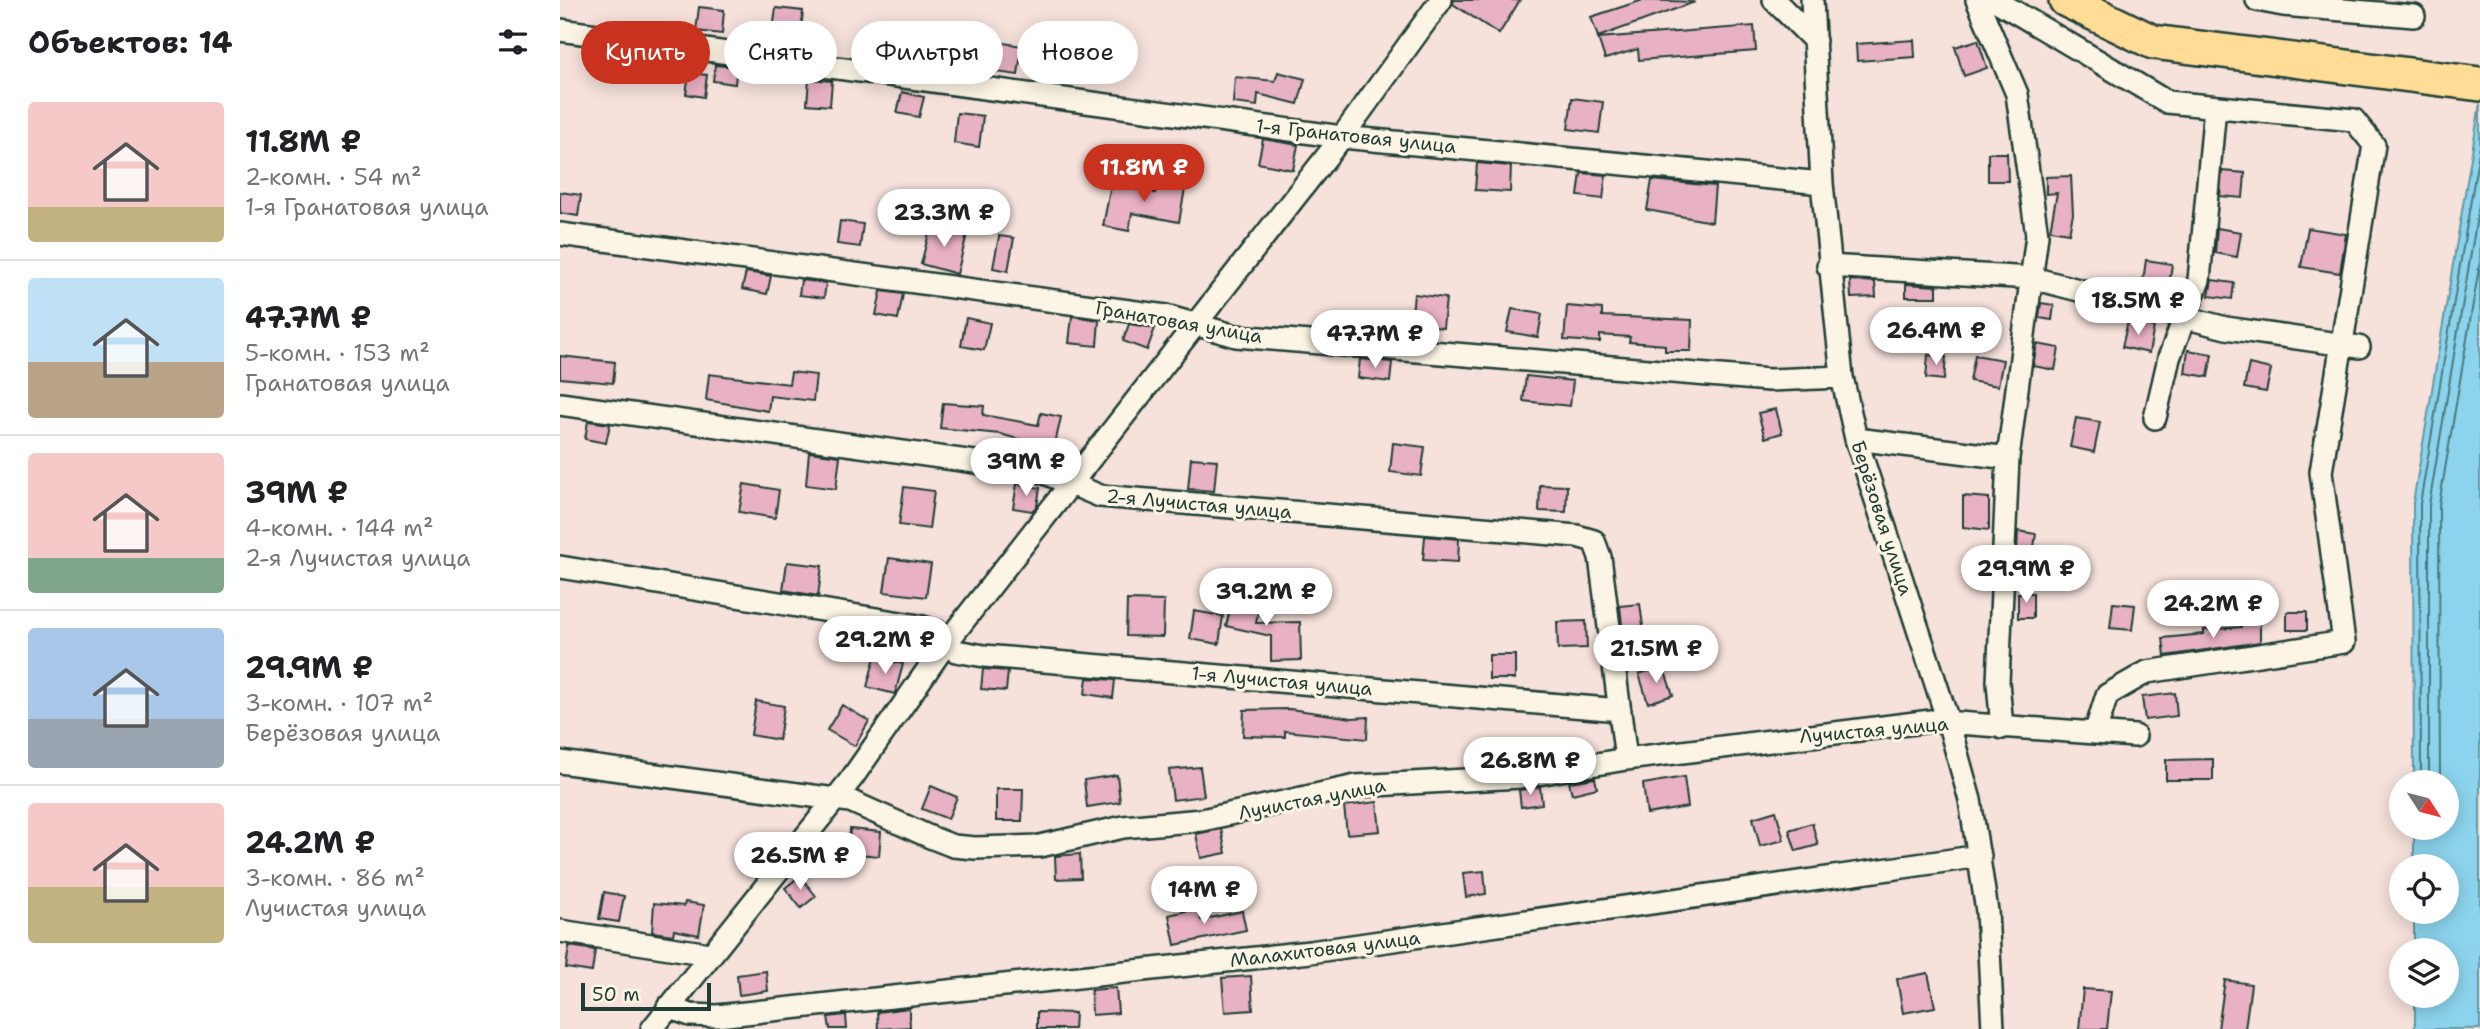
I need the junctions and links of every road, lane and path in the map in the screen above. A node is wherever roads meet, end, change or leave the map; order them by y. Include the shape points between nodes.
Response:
1 (1441, 0) edge
2 (1773, 0) edge
3 (1812, 0) edge
4 (1977, 0) edge
5 (1995, 0) edge
6 (2067, 0) edge
7 (2256, 0) edge
8 (2414, 16) dead end
9 (560, 30) edge
10 (1815, 41) junction
11 (2480, 83) edge
12 (2215, 107) junction
13 (1342, 137) junction
14 (1822, 183) junction
15 (560, 234) edge
16 (1829, 266) junction
17 (2032, 278) junction
18 (2186, 318) junction
19 (1196, 325) junction
20 (2350, 345) junction
21 (1842, 377) junction
22 (560, 404) edge
23 (2155, 418) dead end
24 (1856, 439) junction
25 (2008, 458) junction
26 (1071, 483) junction
27 (560, 567) edge
28 (947, 642) junction
29 (1620, 710) junction
30 (1948, 721) junction
31 (2002, 728) junction
32 (2095, 733) junction
33 (2134, 736) dead end
34 (1626, 759) junction
35 (560, 762) edge
36 (833, 800) junction
37 (1980, 856) junction
38 (560, 931) edge
39 (709, 954) junction
40 (668, 1007) junction
41 (652, 1029) edge
42 (1993, 1029) edge

1 - 13 street
2 - 10 street
3 - 10 street, Берёзовая улица
4 - 17 street via 2017,94 2025,134 2037,235
5 - 12 street via 2167,102
6 - 11 main road via 2153,42
7 - 8 street
9 - 13 street, 1-я Гранатовая улица
10 - 14 street, Берёзовая улица
12 - 18 street via 2204,244 2199,280
12 - 20 street via 2354,120 2374,145
13 - 14 street, 1-я Гранатовая улица
13 - 19 street
14 - 16 street, Берёзовая улица
15 - 19 street, Гранатовая улица via 1166,316
16 - 17 street
16 - 21 street, Берёзовая улица
17 - 18 street
17 - 25 street
18 - 20 street
18 - 23 street via 2169,358
19 - 21 street, Гранатовая улица via 1236,336 1769,380
19 - 26 street
20 - 32 street via 2320,472 2344,642 2147,673 2107,695
21 - 24 street, Берёзовая улица
22 - 26 street, 2-я Лучистая улица via 1040,471
24 - 25 street
24 - 30 street, Берёзовая улица
25 - 31 street via 1998,682
26 - 28 street
26 - 29 street, 2-я Лучистая улица via 1100,496 1563,534 1594,541 1600,556
27 - 28 street, 1-я Лучистая улица via 919,626 936,631
28 - 29 street, 1-я Лучистая улица via 957,651 984,656
28 - 36 street
29 - 34 street
30 - 31 street, Лучистая улица
30 - 34 street, Лучистая улица
30 - 37 street, Берёзовая улица
31 - 32 street, Лучистая улица
32 - 33 street, Лучистая улица
34 - 36 street, Лучистая улица via 1480,781 1356,786 1202,820 1123,827 1040,846 953,845 867,806
35 - 36 street, Лучистая улица
36 - 39 street
37 - 40 street, Малахитовая улица via 1270,957 717,1016 690,1015
37 - 42 street, Берёзовая улица
38 - 39 street
39 - 40 street
40 - 41 street

